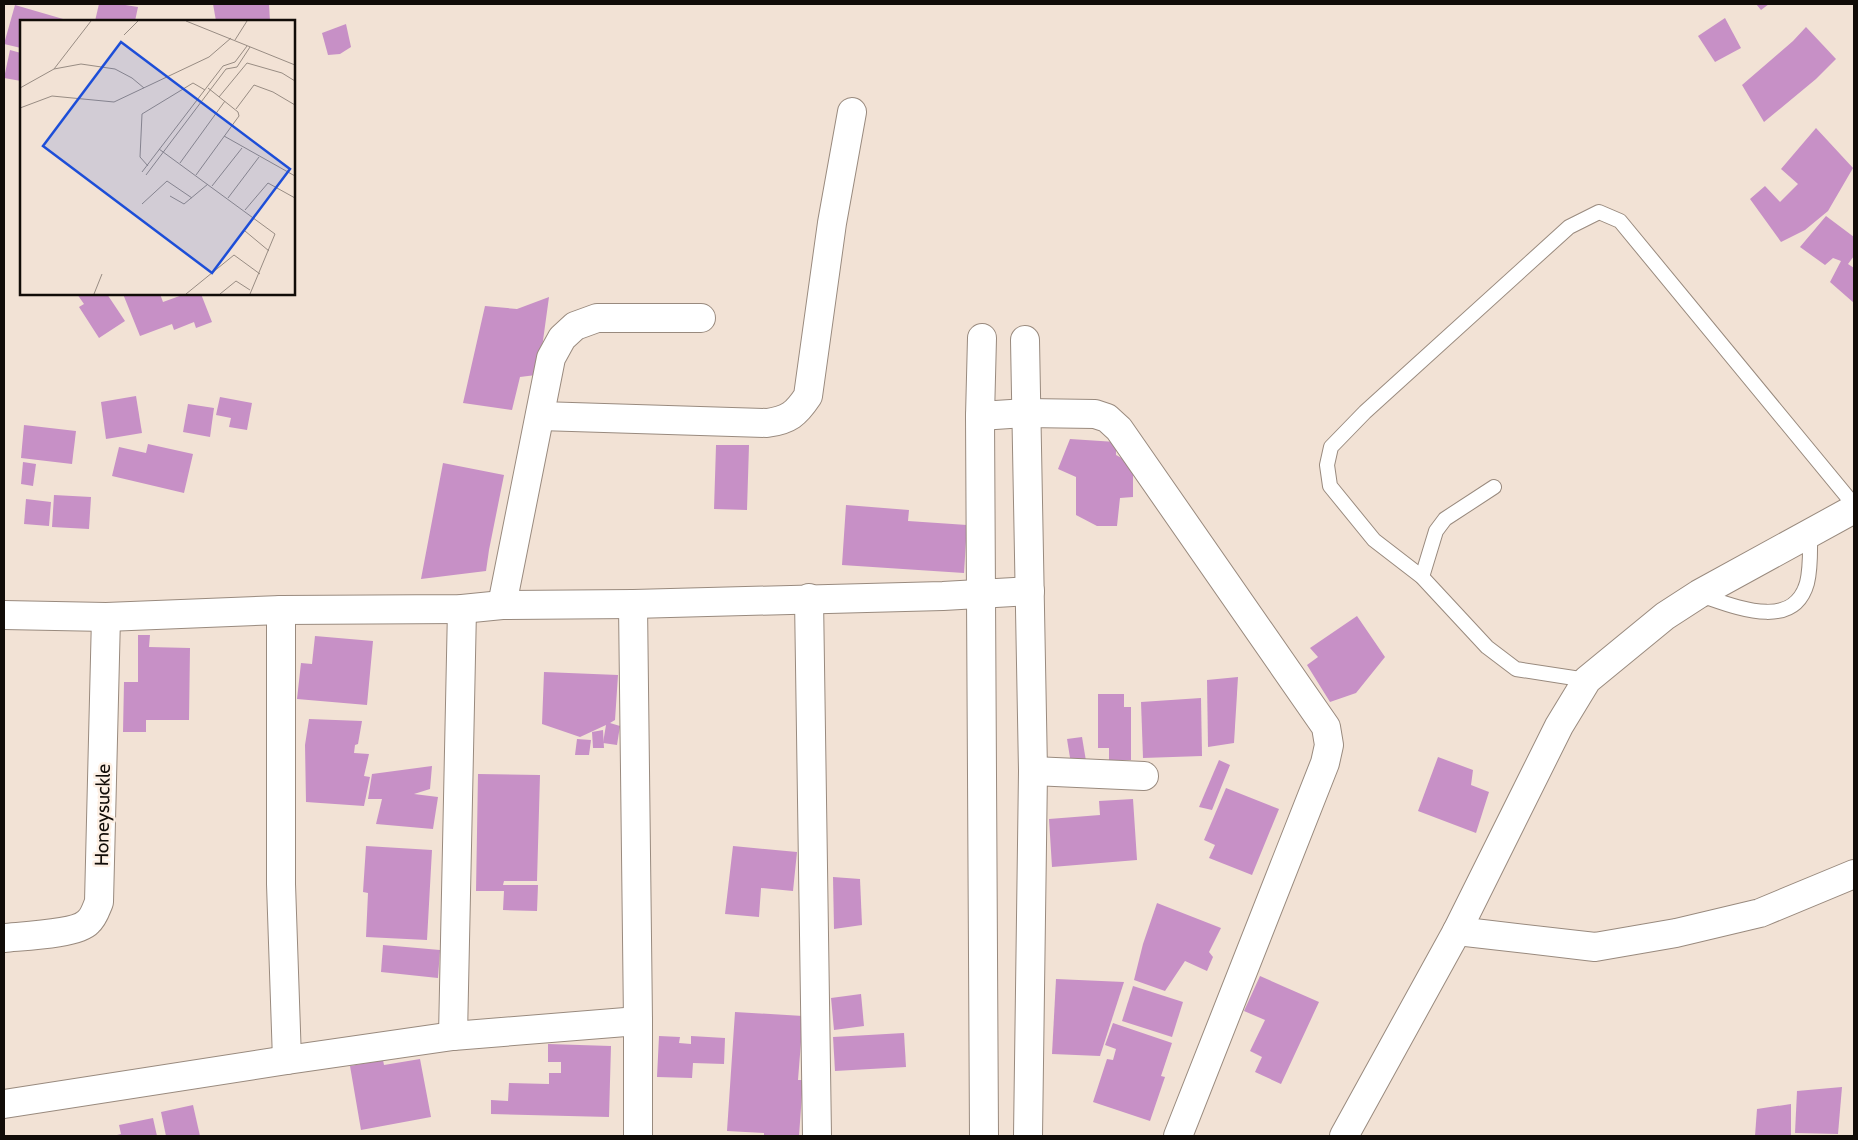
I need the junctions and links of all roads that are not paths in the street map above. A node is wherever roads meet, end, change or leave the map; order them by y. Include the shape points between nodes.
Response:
1 (852, 112) dead end
2 (700, 318) dead end
3 (982, 338) dead end
4 (1025, 340) dead end
5 (1027, 413) junction
6 (540, 416) junction
7 (980, 416) junction
8 (1494, 487) dead end
9 (1854, 507) edge
10 (1810, 533) junction
11 (1422, 577) junction
12 (1030, 591) junction
13 (982, 594) junction
14 (1699, 594) junction
15 (809, 598) junction
16 (632, 604) junction
17 (502, 605) junction
18 (462, 609) junction
19 (281, 610) junction
20 (4, 615) edge
21 (106, 617) junction
22 (1587, 680) junction
23 (1033, 771) junction
24 (1144, 776) dead end
25 (1854, 874) edge
26 (1457, 931) junction
27 (4, 938) edge
28 (638, 1021) junction
29 (453, 1036) junction
30 (288, 1060) junction
31 (4, 1104) edge
32 (638, 1136) edge
33 (817, 1136) edge
34 (984, 1136) edge
35 (1028, 1136) edge
36 (1178, 1136) edge
37 (1344, 1136) edge

1 - 6 street via 832,223 808,396 792,416 767,422
2 - 6 street via 596,318 575,326 562,338 551,358
3 - 7 street
4 - 5 street
5 - 7 street
5 - 12 street
5 - 36 street via 1095,414 1119,429 1326,727 1330,745
6 - 17 street
7 - 13 street
8 - 11 lane via 1445,519 1436,531
9 - 10 street
9 - 11 lane via 1620,221 1599,212 1570,228 1365,412 1331,447 1328,465 1330,486 1374,540
10 - 14 street
10 - 14 lane via 1806,584 1798,600 1787,608 1763,613
11 - 22 lane via 1487,648 1516,669
12 - 13 street
12 - 23 street
13 - 15 street
13 - 34 street
14 - 22 street via 1665,616
15 - 16 street
15 - 33 street
16 - 17 street
16 - 28 street
17 - 18 street
18 - 19 street
18 - 29 street
19 - 21 street
19 - 30 street via 281,884
20 - 21 street
21 - 27 street, Honeysuckle via 99,902 87,924 76,929
22 - 26 street via 1559,726
23 - 24 street
23 - 35 street
25 - 26 street via 1760,913 1676,933 1595,946
26 - 37 street
28 - 29 street
28 - 32 street
29 - 30 street
30 - 31 street

